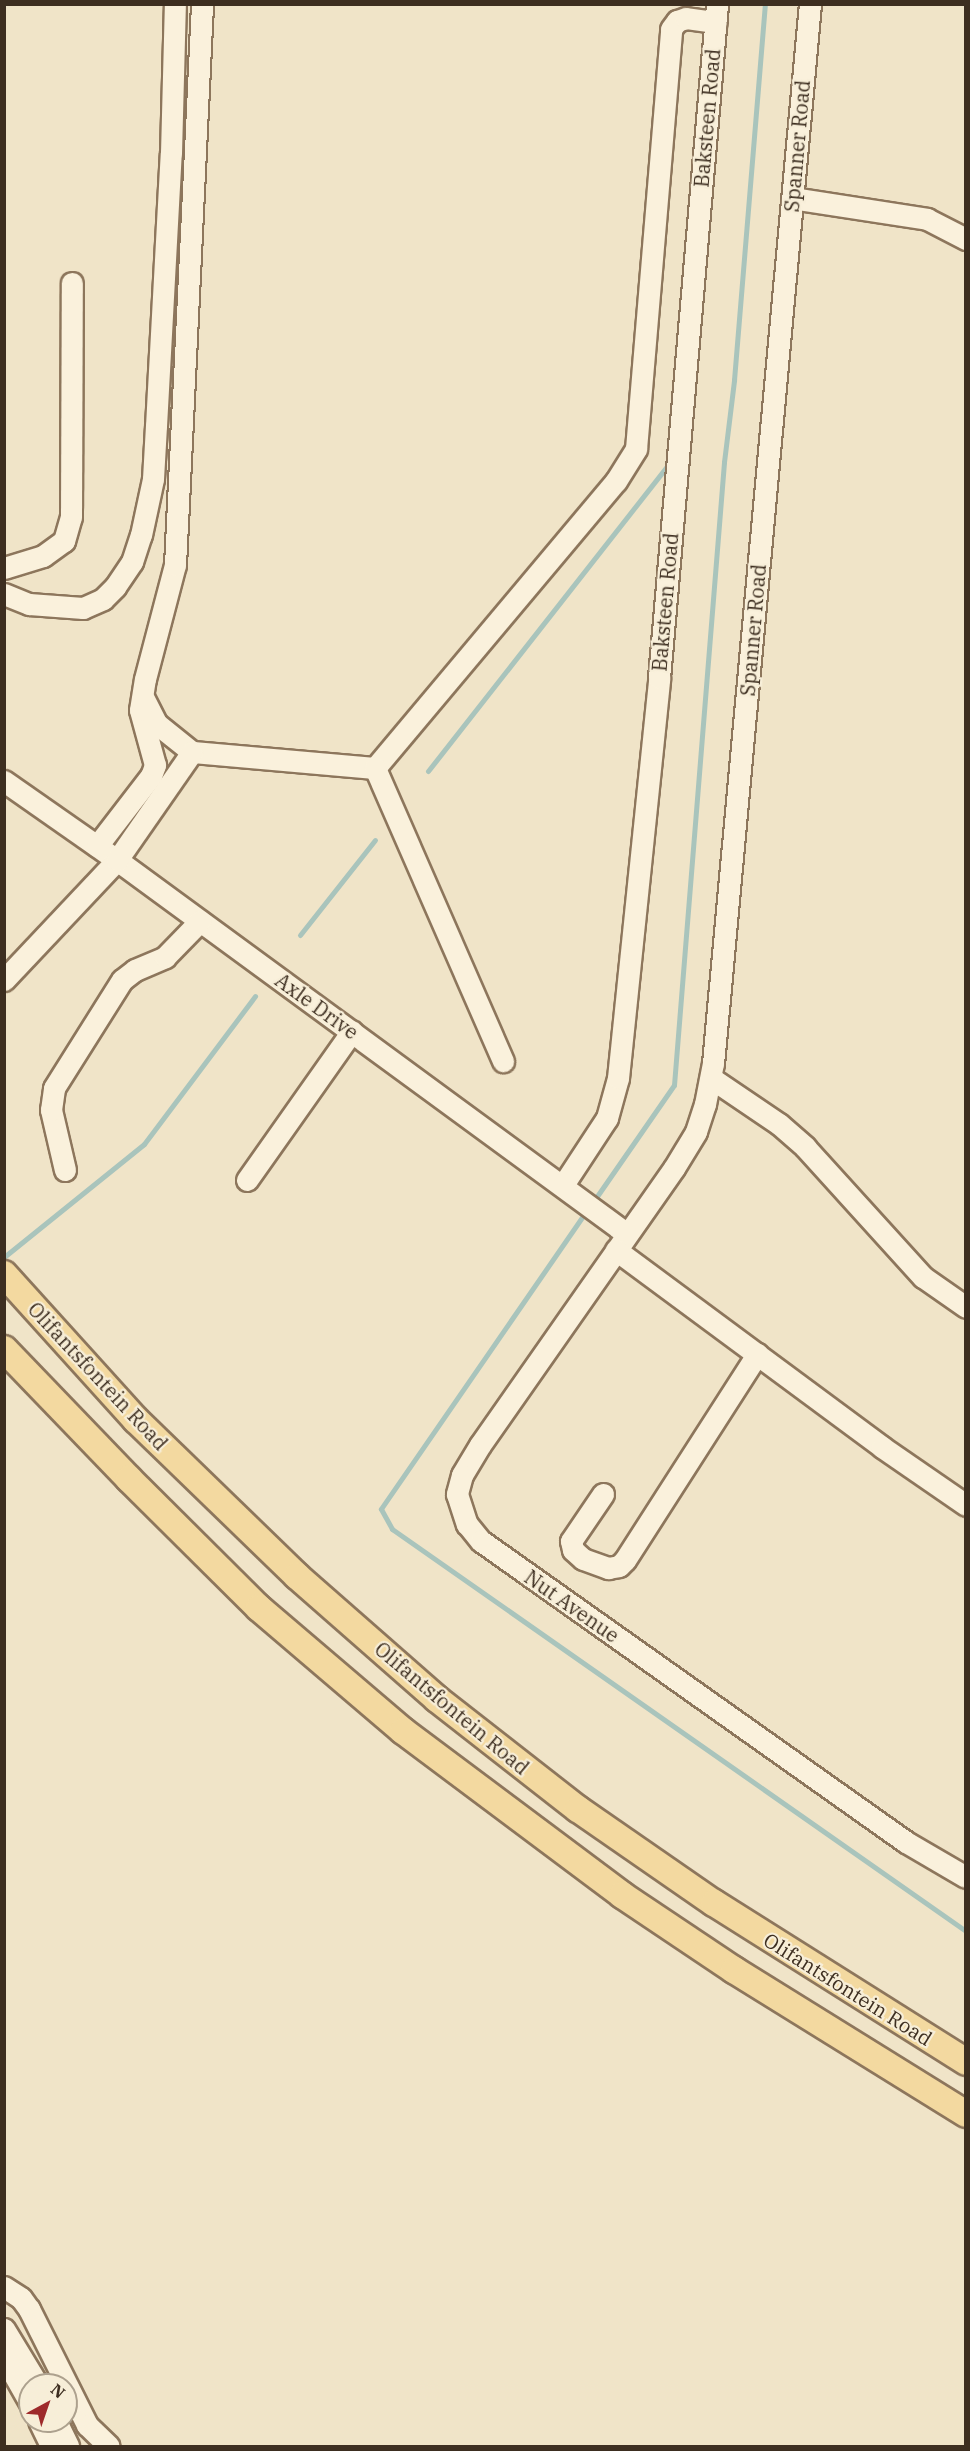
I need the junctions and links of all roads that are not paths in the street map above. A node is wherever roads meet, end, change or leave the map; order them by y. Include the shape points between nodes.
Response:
1 (175, 4) edge
2 (202, 4) edge
3 (810, 4) edge
4 (716, 13) edge
5 (792, 198) junction
6 (966, 239) edge
7 (72, 283) dead end
8 (4, 568) edge
9 (4, 594) edge
10 (142, 697) junction
11 (192, 752) junction
12 (375, 768) junction
13 (4, 781) edge
14 (98, 846) junction
15 (117, 860) junction
16 (200, 921) junction
17 (4, 980) edge
18 (352, 1031) junction
19 (503, 1061) dead end
20 (711, 1078) junction
21 (65, 1170) dead end
22 (246, 1180) dead end
23 (570, 1191) junction
24 (621, 1242) junction
25 (13, 1283) edge
26 (966, 1307) edge
27 (4, 1348) edge
28 (757, 1354) junction
29 (603, 1494) dead end
30 (966, 1505) edge
31 (966, 1877) edge
32 (966, 2062) edge
33 (966, 2114) edge
34 (4, 2287) edge
35 (4, 2329) edge
36 (4, 2357) edge
37 (32, 2373) edge
38 (18, 2382) edge
39 (103, 2444) edge

1 - 9 street via 171,153 153,469 141,535 132,562 115,587 103,599 83,608 29,604
2 - 10 street via 175,565
3 - 5 street, Spanner Road
4 - 12 street via 677,21 671,29 636,448 616,481
4 - 23 street, Baksteen Road via 658,678 618,1078 607,1118
5 - 6 street via 927,219
5 - 20 street, Spanner Road
7 - 8 street via 71,517 64,541 43,555
10 - 11 street via 156,724
10 - 14 street via 140,710 155,765 151,776
11 - 12 street
11 - 15 street
12 - 19 street
13 - 14 street, Axle Drive
14 - 15 street, Axle Drive
15 - 16 street, Axle Drive
15 - 17 street
16 - 18 street, Axle Drive
16 - 21 street via 165,957 122,980 54,1088 51,1110
18 - 22 street
18 - 23 street, Axle Drive
20 - 24 street, Spanner Road via 696,1132
20 - 26 street via 778,1124 805,1148 923,1278
23 - 24 street, Axle Drive via 606,1219
24 - 28 street, Axle Drive
24 - 31 street, Nut Avenue via 462,1475 457,1494 466,1524 481,1541 888,1830
25 - 32 main road, Olifantsfontein Road via 145,1428 297,1576 437,1699 568,1802 679,1879 834,1982
27 - 33 main road via 259,1608 403,1731 622,1895
28 - 29 street via 625,1560 608,1568 583,1559 573,1550 571,1541
28 - 30 street, Axle Drive
34 - 39 street via 29,2309 87,2426
35 - 37 street
36 - 38 street

